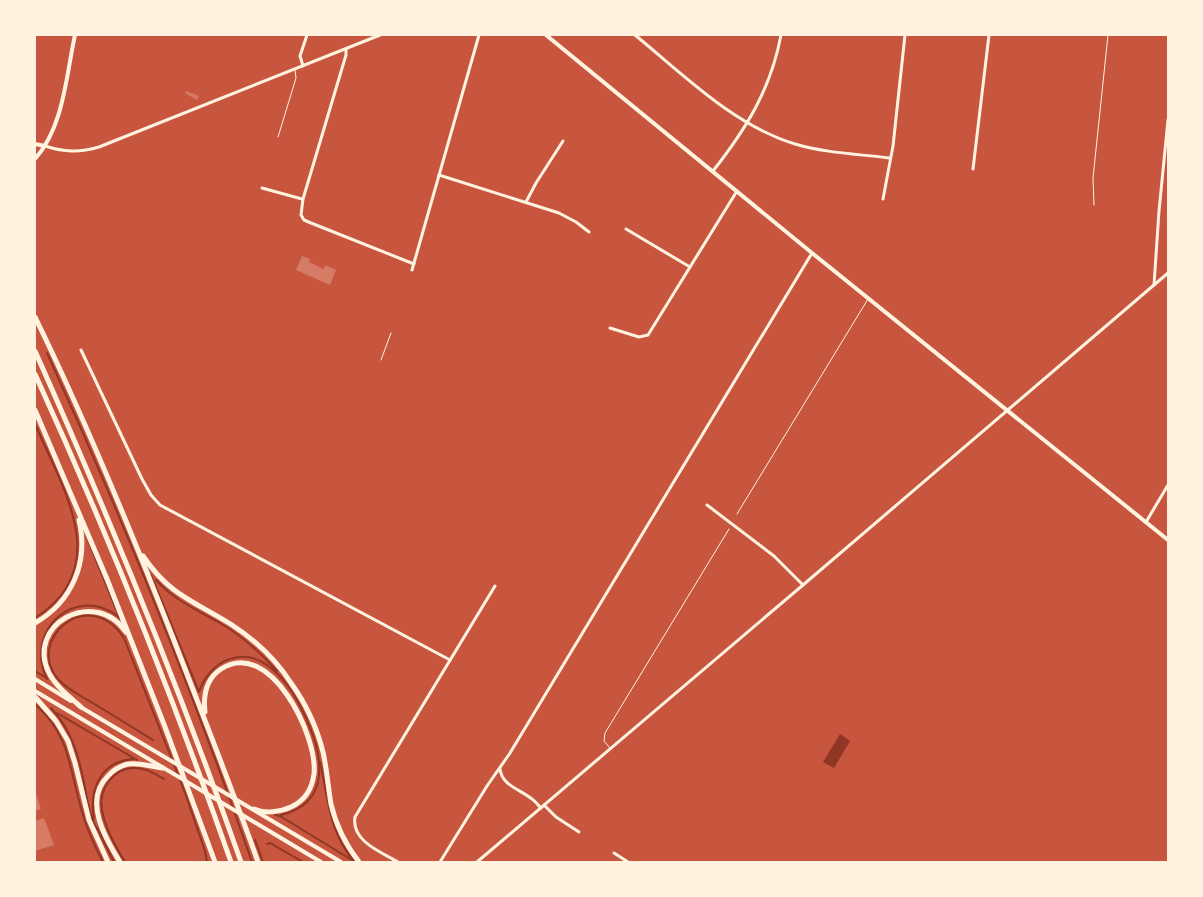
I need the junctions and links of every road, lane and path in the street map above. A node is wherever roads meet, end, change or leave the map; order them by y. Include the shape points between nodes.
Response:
1 (75, 35) edge
2 (307, 35) edge
3 (380, 35) edge
4 (479, 35) edge
5 (546, 35) edge
6 (635, 35) edge
7 (781, 35) edge
8 (905, 35) edge
9 (989, 35) edge
10 (1108, 35) edge
11 (346, 49) junction
12 (303, 66) junction
13 (295, 70) junction
14 (1168, 120) edge
15 (748, 122) junction
16 (278, 137) dead end
17 (563, 141) dead end
18 (35, 144) edge
19 (45, 146) junction
20 (889, 158) junction
21 (35, 159) edge
22 (973, 169) dead end
23 (713, 171) junction
24 (439, 175) junction
25 (262, 188) dead end
26 (737, 191) junction
27 (302, 199) junction
28 (883, 200) dead end
29 (526, 202) junction
30 (1094, 205) dead end
31 (626, 229) dead end
32 (589, 232) dead end
33 (812, 253) junction
34 (414, 264) junction
35 (690, 267) junction
36 (412, 270) dead end
37 (1168, 273) edge
38 (1154, 285) junction
39 (868, 298) junction
40 (35, 317) edge
41 (610, 328) dead end
42 (391, 332) dead end
43 (81, 350) dead end
44 (35, 351) edge
45 (381, 360) dead end
46 (35, 374) edge
47 (35, 410) edge
48 (1008, 411) junction
49 (1168, 485) edge
50 (75, 503) junction
51 (707, 505) dead end
52 (737, 514) dead end
53 (1146, 522) junction
54 (729, 529) dead end
55 (1168, 540) edge
56 (136, 545) junction
57 (495, 586) dead end
58 (804, 586) junction
59 (35, 623) edge
60 (134, 646) junction
61 (450, 660) junction
62 (35, 679) edge
63 (35, 691) edge
64 (35, 697) edge
65 (81, 707) junction
66 (206, 723) junction
67 (611, 748) junction
68 (163, 768) junction
69 (500, 768) junction
70 (544, 805) junction
71 (540, 808) junction
72 (254, 809) junction
73 (579, 832) dead end
74 (208, 840) junction
75 (614, 853) dead end
76 (108, 862) edge
77 (120, 862) edge
78 (211, 862) edge
79 (215, 862) edge
80 (231, 862) edge
81 (241, 862) edge
82 (258, 862) edge
83 (321, 862) edge
84 (342, 862) edge
85 (359, 862) edge
86 (398, 862) edge
87 (440, 862) edge
88 (476, 862) edge
89 (628, 862) edge

1 - 19 street via 58,115
2 - 12 street via 300,56
3 - 11 street
4 - 24 street
5 - 23 street
6 - 15 street via 714,100
7 - 15 street via 770,76
8 - 20 street
9 - 22 street
10 - 30 lane via 1095,157
11 - 12 street
11 - 27 street
12 - 13 street
13 - 16 lane via 296,78
13 - 19 street via 109,144 73,152
14 - 38 street
15 - 20 street via 797,144
15 - 23 street
17 - 29 street
18 - 19 street
19 - 21 street
20 - 28 street
23 - 26 street
24 - 29 street
24 - 34 street
25 - 27 street
26 - 33 street
26 - 35 street
27 - 34 street via 300,211 304,220
29 - 32 street via 565,216
31 - 35 street
33 - 39 street
33 - 69 street
34 - 36 street
35 - 41 street via 645,337
37 - 38 street
38 - 48 street
39 - 48 street
39 - 52 lane
40 - 56 highway
42 - 45 path
43 - 61 street via 142,479 160,505
44 - 81 highway via 146,609
46 - 80 highway via 137,612
47 - 50 highway
48 - 53 street
48 - 58 street
49 - 53 street
50 - 59 highway via 82,535 80,568 64,599
50 - 60 highway
51 - 58 street via 774,556
53 - 55 street
54 - 67 lane via 604,733 604,741
56 - 66 highway
56 - 85 highway via 166,584 248,637 291,682 319,739 337,823
57 - 61 street
58 - 67 street
60 - 65 highway via 116,621 99,612 78,612 56,625 47,641 46,667 58,686
60 - 74 highway
61 - 86 street via 355,817 354,826 360,837
62 - 65 street
63 - 68 street
64 - 76 highway via 68,741 89,820
65 - 72 street
66 - 72 highway via 204,704 208,684 218,670 235,663 254,664 266,671 282,687 295,709 313,756 314,774 310,788 304,798 289,808 271,812
66 - 82 highway
67 - 70 street
68 - 77 highway via 140,764 123,766 110,773 100,787 97,802 99,819
68 - 83 street
69 - 71 street via 506,783 533,799
69 - 87 street
70 - 71 street
70 - 73 street
71 - 88 street
72 - 84 street
74 - 78 highway
74 - 79 highway
75 - 89 street

